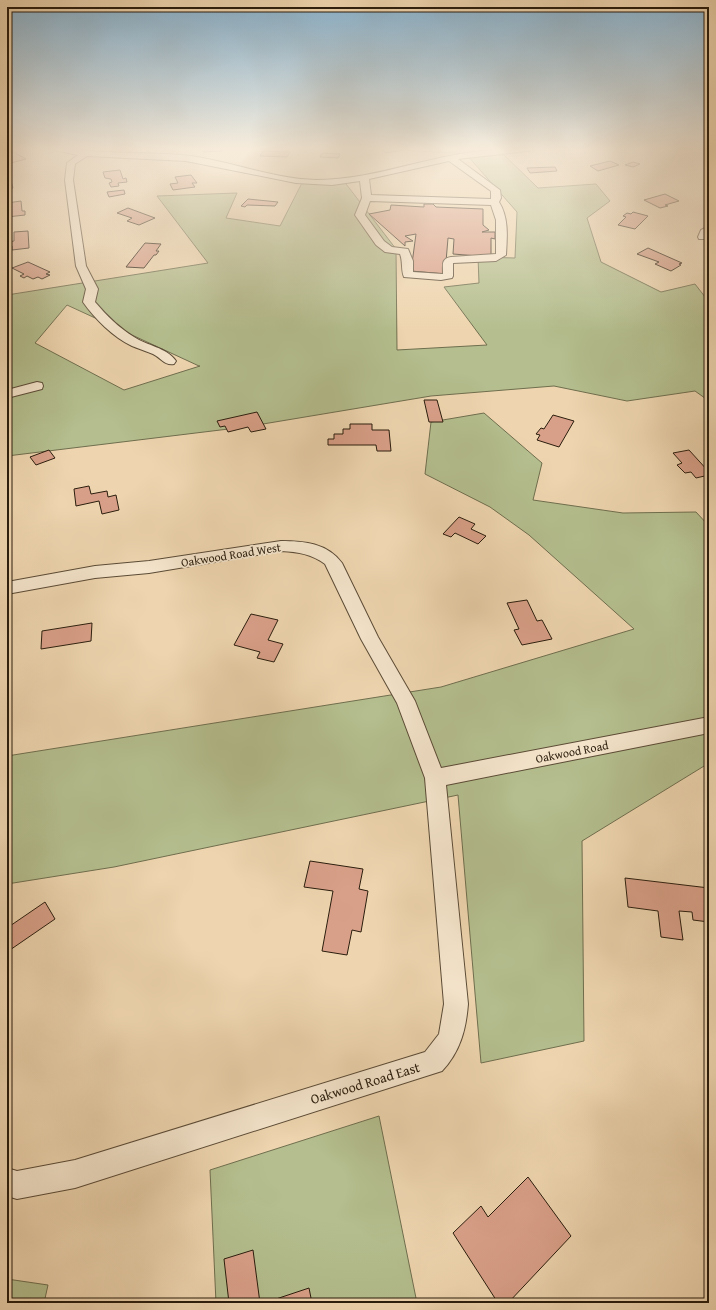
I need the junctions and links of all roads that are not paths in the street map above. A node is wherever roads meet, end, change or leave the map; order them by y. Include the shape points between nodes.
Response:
1 (73, 209) edge
2 (362, 209) edge
3 (499, 209) edge
4 (170, 360) dead end
5 (37, 386) dead end
6 (7, 394) edge
7 (7, 588) edge
8 (709, 726) edge
9 (435, 778) junction
10 (10, 1188) edge

1 - 4 street via 81,266 92,289 89,302 117,330 135,343 158,351
2 - 3 street via 360,215 380,243 389,250 404,251 408,261 408,275 441,277 448,276 448,261 496,258 501,255
5 - 6 street
7 - 9 street, Oakwood Road West via 95,572 150,567 281,546 304,547 321,553 336,566 370,639 406,701
8 - 9 street, Oakwood Road
9 - 10 street, Oakwood Road East via 456,1004 454,1028 444,1050 433,1062 75,1174

